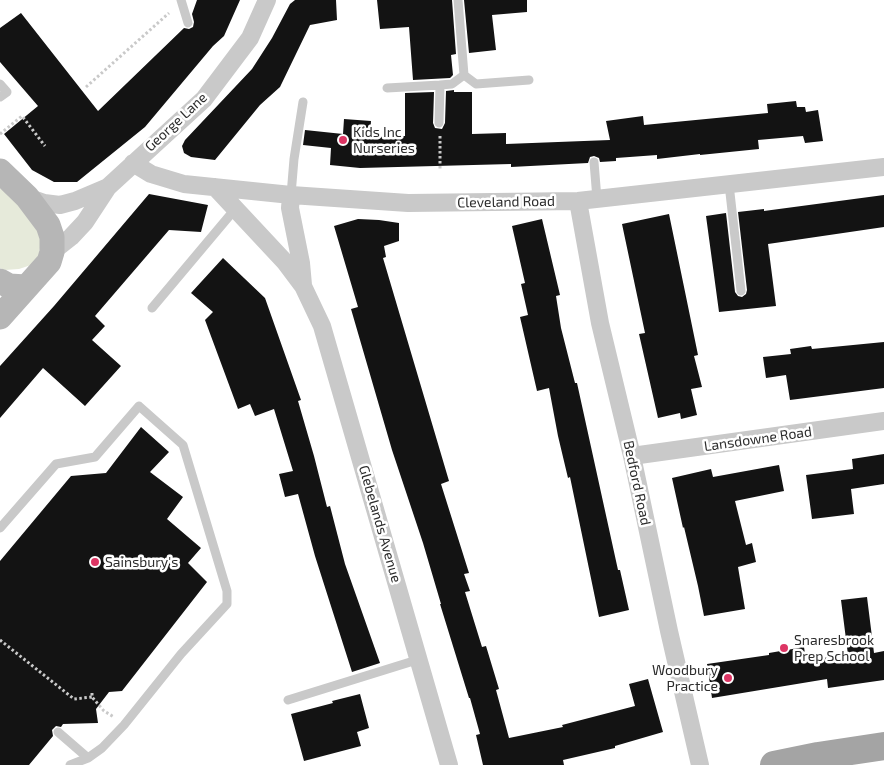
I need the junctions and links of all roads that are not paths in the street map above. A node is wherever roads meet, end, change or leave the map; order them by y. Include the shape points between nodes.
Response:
1 (267, 0) edge
2 (458, 0) edge
3 (181, 1) edge
4 (188, 23) dead end
5 (464, 75) junction
6 (529, 80) dead end
7 (0, 84) edge
8 (440, 85) junction
9 (387, 88) dead end
10 (0, 97) edge
11 (303, 102) dead end
12 (440, 123) road end
13 (594, 162) dead end
14 (133, 163) junction
15 (884, 167) edge
16 (1, 173) edge
17 (729, 184) junction
18 (108, 186) junction
19 (215, 187) junction
20 (291, 195) junction
21 (27, 197) junction
22 (597, 198) junction
23 (578, 201) junction
24 (236, 208) junction
25 (52, 252) junction
26 (0, 281) edge
27 (26, 286) junction
28 (303, 286) junction
29 (742, 291) dead end
30 (152, 308) dead end
31 (0, 317) edge
32 (884, 421) edge
33 (632, 456) junction
34 (0, 528) edge
35 (420, 659) junction
36 (288, 700) dead end
37 (58, 732) dead end
38 (884, 746) edge
39 (88, 758) junction
40 (70, 765) edge
41 (449, 765) edge
42 (700, 765) edge
43 (774, 765) edge

1 - 14 street, George Lane via 250,38 204,99
2 - 5 lane
3 - 4 lane
5 - 6 lane via 476,84
5 - 8 lane via 452,84
7 - 10 lane via 7,92
8 - 9 lane
8 - 12 lane
11 - 20 lane
13 - 22 lane
14 - 18 street, George Lane
14 - 19 street, Cleveland Road via 166,179
15 - 17 street, Cleveland Road
16 - 21 main road
17 - 22 street, Cleveland Road
17 - 29 lane
18 - 21 street, George Lane via 60,205
18 - 25 street, George Lane via 85,222
19 - 20 street, Cleveland Road
19 - 24 street, Glebelands Avenue
20 - 23 street, Cleveland Road via 408,203
20 - 28 street, Glebelands Avenue via 290,208 302,264
21 - 25 main road via 48,225
22 - 23 street, Cleveland Road
23 - 33 street, Bedford Road via 600,323
24 - 28 street, Glebelands Avenue
24 - 30 lane
25 - 27 main road via 49,262
26 - 27 main road via 9,286
27 - 31 main road
28 - 35 street, Glebelands Avenue via 322,326
32 - 33 street, Lansdowne Road
33 - 42 street, Bedford Road
34 - 39 lane via 56,464 95,457 139,406 183,446 227,591 227,604 124,725
35 - 36 lane
35 - 41 street, Glebelands Avenue
37 - 39 lane
38 - 43 main road
39 - 40 lane

